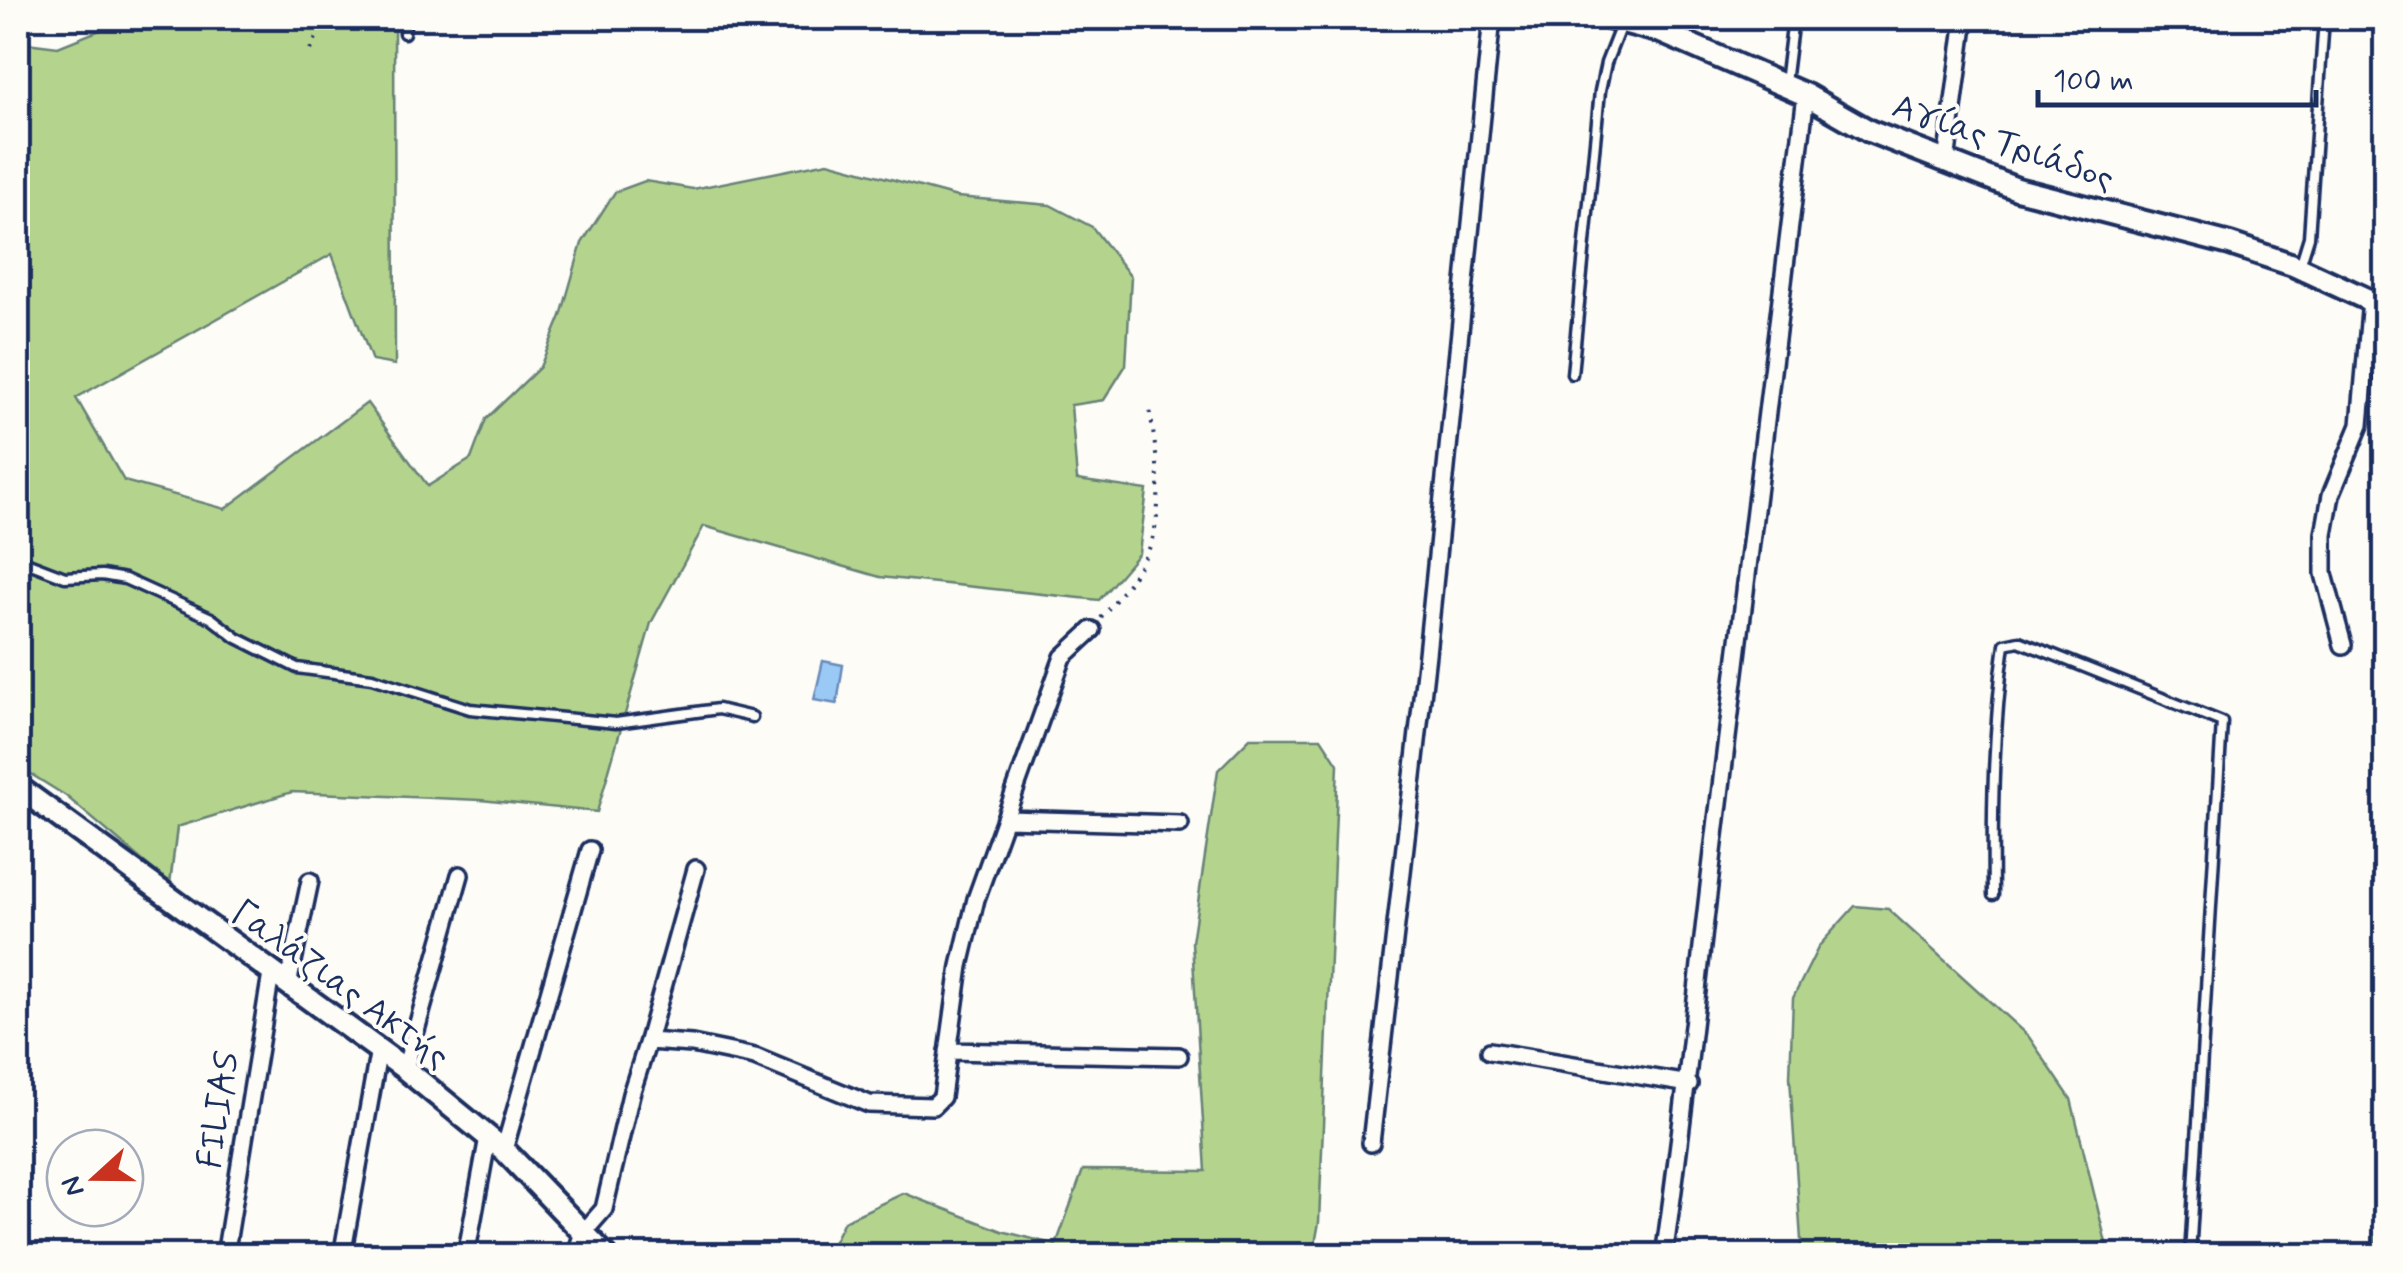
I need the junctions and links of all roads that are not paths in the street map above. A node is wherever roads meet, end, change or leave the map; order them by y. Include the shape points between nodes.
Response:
1 (406, 18) edge
2 (1492, 18) edge
3 (1793, 18) edge
4 (1965, 18) edge
5 (2324, 18) edge
6 (1616, 19) edge
7 (404, 33) dead end
8 (1785, 86) junction
9 (1806, 95) junction
10 (1946, 162) junction
11 (2300, 268) junction
12 (2378, 304) edge
13 (1572, 374) dead end
14 (18, 559) edge
15 (1092, 630) road end
16 (2343, 645) dead end
17 (752, 717) dead end
18 (18, 787) edge
19 (1007, 819) junction
20 (1180, 824) dead end
21 (590, 850) dead end
22 (696, 869) dead end
23 (460, 875) dead end
24 (310, 881) dead end
25 (1993, 895) dead end
26 (280, 980) junction
27 (648, 1041) junction
28 (379, 1050) junction
29 (948, 1050) junction
30 (1490, 1051) dead end
31 (1179, 1056) dead end
32 (406, 1069) junction
33 (1689, 1084) junction
34 (1371, 1143) dead end
35 (496, 1144) junction
36 (583, 1232) junction
37 (226, 1256) edge
38 (342, 1256) edge
39 (466, 1256) edge
40 (575, 1256) edge
41 (606, 1256) edge
42 (1664, 1256) edge
43 (2190, 1256) edge

1 - 7 lane
2 - 34 street
3 - 8 lane
4 - 10 street
5 - 11 lane via 2310,237
6 - 8 street, Αγίας Τριάδος
6 - 13 lane via 1600,92
8 - 9 street, Αγίας Τριάδος
9 - 10 street, Αγίας Τριάδος via 1869,132
9 - 33 street
10 - 11 street, Αγίας Τριάδος via 2017,189
11 - 12 street, Αγίας Τριάδος
12 - 16 street via 2360,425 2331,495 2324,534 2324,574
14 - 17 lane via 65,577 125,579 297,668 372,678 470,709 616,723 718,709
15 - 19 street via 1064,658
18 - 26 street, Γαλάζιας Ακτής
19 - 20 street
19 - 29 street via 976,899
21 - 35 street
22 - 27 street
23 - 32 street
24 - 26 street, FILIAS
25 - 43 lane via 2005,644 2019,641 2222,722
26 - 28 street, Γαλάζιας Ακτής
26 - 37 street, FILIAS
27 - 29 street via 755,1057 869,1104 933,1106 942,1097
27 - 36 street via 604,1209
28 - 32 street, Γαλάζιας Ακτής
28 - 38 street
29 - 31 street
30 - 33 street
32 - 35 street, Γαλάζιας Ακτής
33 - 42 street
35 - 36 street, Γαλάζιας Ακτής
35 - 39 street
36 - 40 street
36 - 41 street, Γαλάζιας Ακτής

